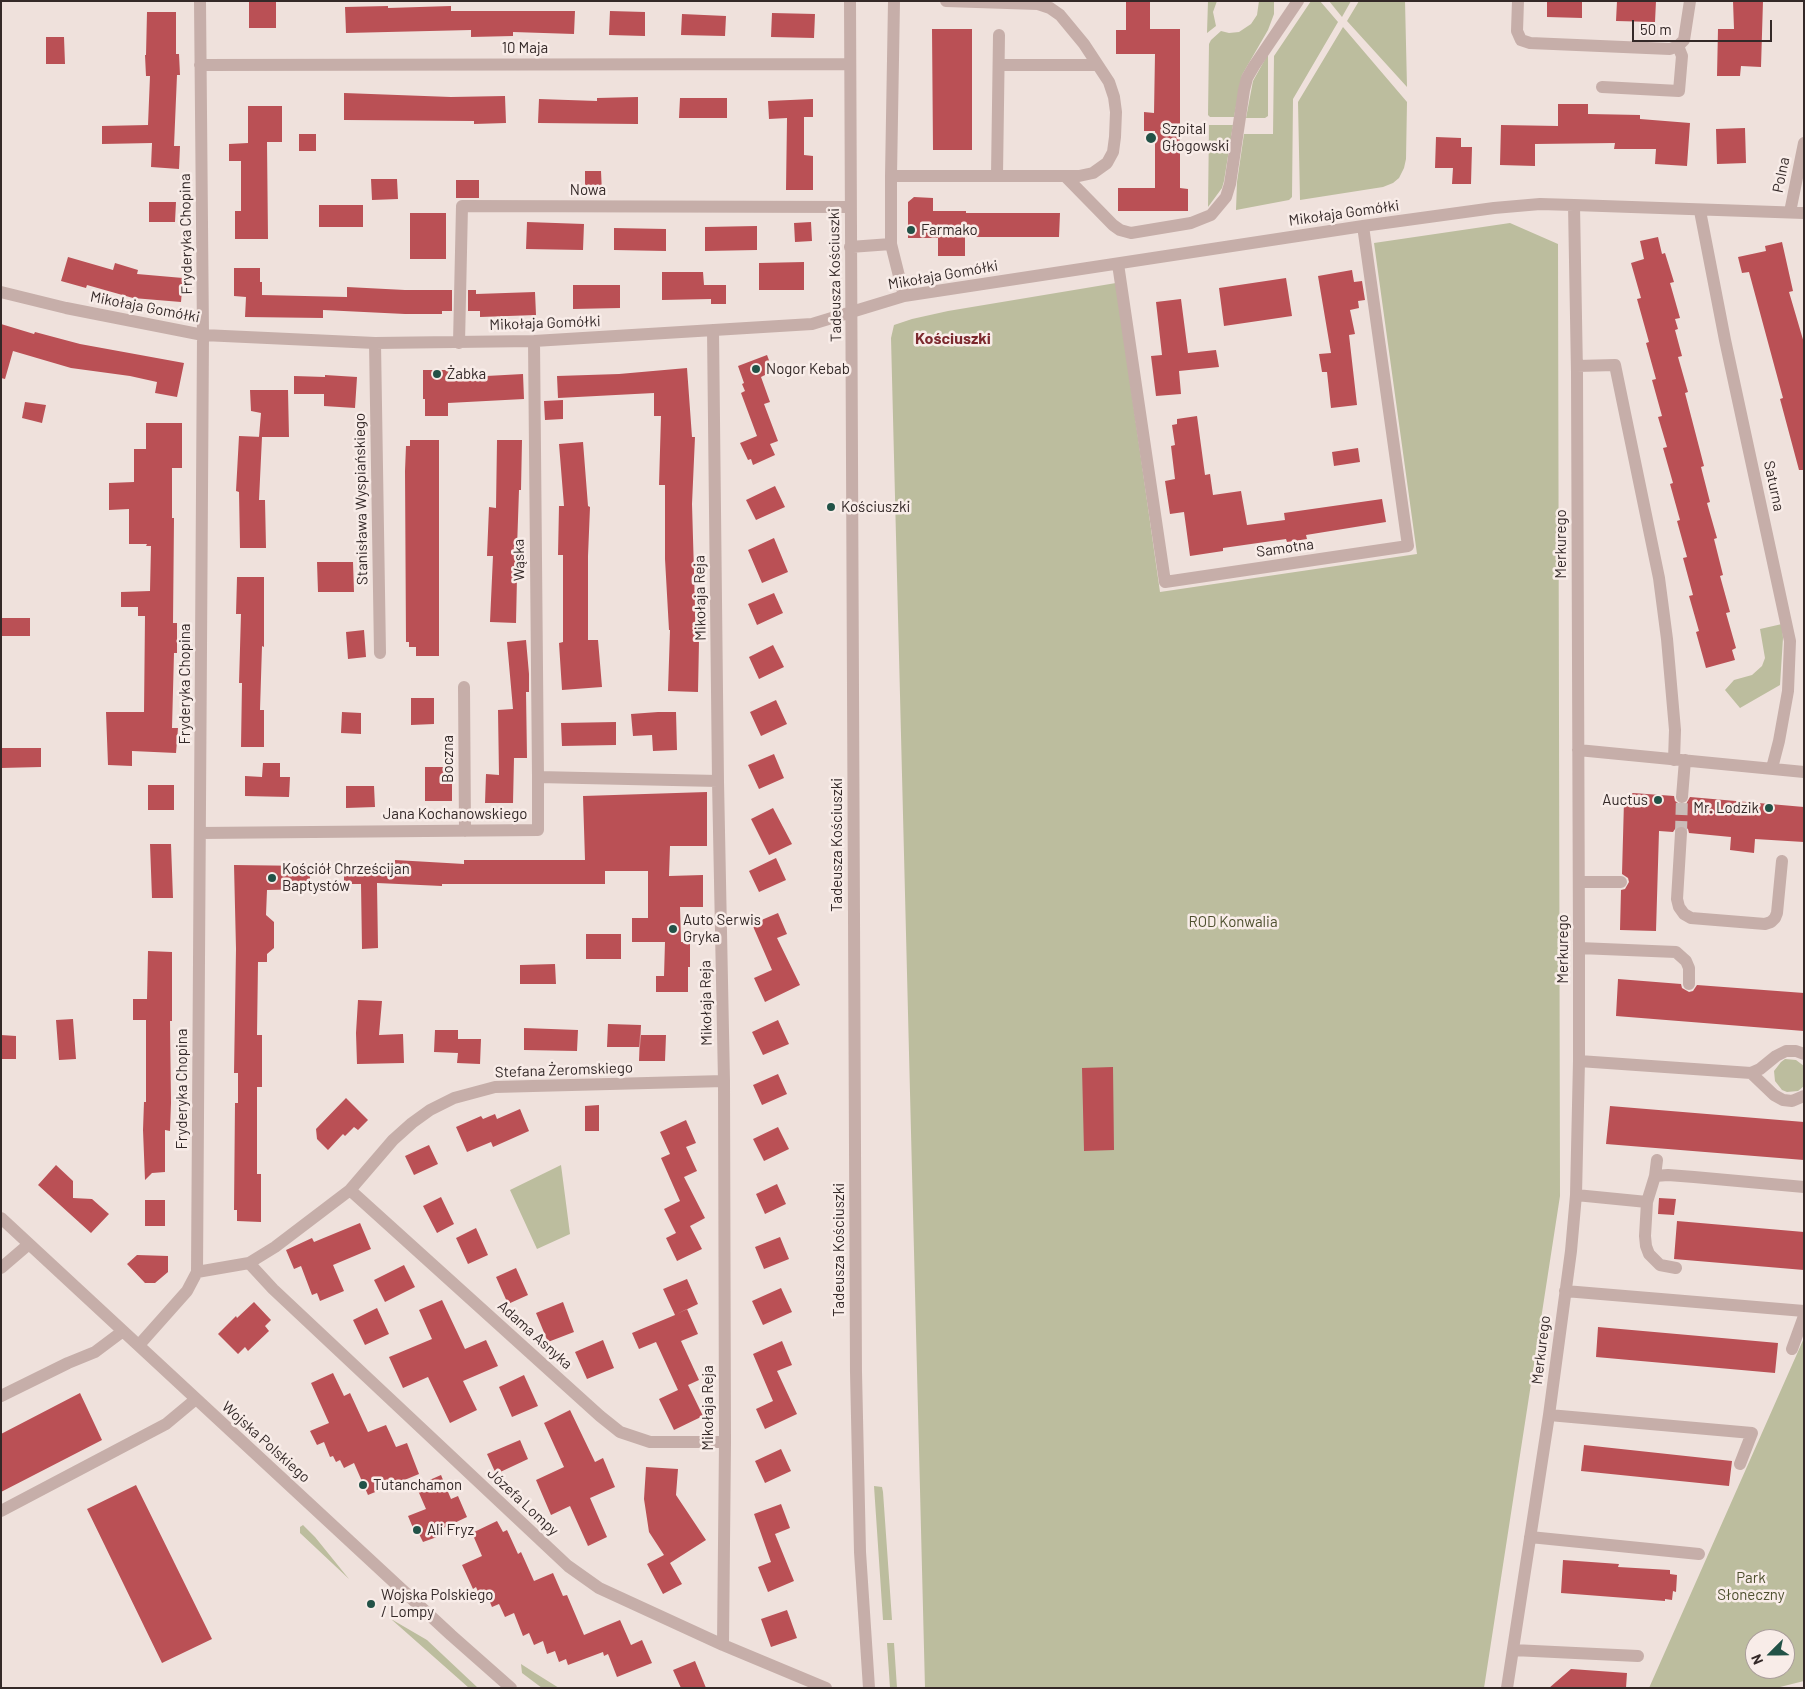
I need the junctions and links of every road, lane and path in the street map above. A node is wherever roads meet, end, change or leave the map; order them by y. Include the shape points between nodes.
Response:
1 (200, 1) edge
2 (850, 1) edge
3 (894, 1) edge
4 (946, 1) edge
5 (1298, 1) edge
6 (1518, 1) edge
7 (1690, 1) edge
8 (1050, 4) edge
9 (999, 35) dead end
10 (1678, 46) junction
11 (850, 64) junction
12 (200, 65) junction
13 (1097, 65) junction
14 (998, 66) junction
15 (1602, 87) dead end
16 (1804, 143) edge
17 (997, 175) junction
18 (891, 176) junction
19 (1065, 176) junction
20 (1574, 205) junction
21 (850, 207) junction
22 (1700, 210) junction
23 (1790, 212) junction
24 (1804, 213) edge
25 (1362, 226) junction
26 (891, 244) junction
27 (850, 247) junction
28 (1118, 264) junction
29 (1, 292) edge
30 (904, 296) junction
31 (851, 311) junction
32 (713, 330) junction
33 (203, 335) junction
34 (534, 341) junction
35 (375, 343) junction
36 (459, 343) junction
37 (1577, 366) junction
38 (380, 653) dead end
39 (464, 687) dead end
40 (1578, 750) junction
41 (1679, 760) junction
42 (1772, 768) junction
43 (1804, 772) edge
44 (538, 777) junction
45 (718, 781) junction
46 (1682, 797) tunnel mouth
47 (465, 831) junction
48 (200, 833) junction
49 (1680, 833) tunnel mouth
50 (1782, 861) dead end
51 (1579, 882) junction
52 (1621, 882) dead end
53 (1579, 948) junction
54 (1689, 984) dead end
55 (1804, 1054) edge
56 (1579, 1061) junction
57 (1751, 1073) junction
58 (724, 1081) junction
59 (1804, 1096) edge
60 (1657, 1160) dead end
61 (1655, 1176) junction
62 (1804, 1187) edge
63 (350, 1190) junction
64 (1576, 1195) junction
65 (1647, 1202) junction
66 (1, 1218) edge
67 (29, 1244) junction
68 (249, 1263) junction
69 (1, 1268) edge
70 (1676, 1268) dead end
71 (197, 1272) junction
72 (1565, 1291) junction
73 (1804, 1311) edge
74 (1804, 1316) edge
75 (123, 1331) junction
76 (138, 1345) junction
77 (1792, 1349) dead end
78 (1, 1396) edge
79 (196, 1399) junction
80 (1549, 1415) junction
81 (725, 1442) junction
82 (1740, 1464) dead end
83 (1, 1511) edge
84 (1530, 1536) junction
85 (1699, 1554) dead end
86 (723, 1645) junction
87 (1513, 1650) junction
88 (1638, 1656) dead end
89 (511, 1688) edge
90 (826, 1688) edge
91 (869, 1688) edge
92 (1508, 1688) edge

1 - 12 street, Fryderyka Chopina
2 - 11 street, Tadeusza Kościuszki
3 - 18 street
4 - 8 street
5 - 19 street via 1248,78 1230,184 1226,197 1210,215 1191,223 1131,233 1112,225
6 - 10 street via 1517,31 1521,40 1530,43 1670,49
7 - 10 street via 1684,40
8 - 13 street via 1084,44
9 - 14 street
10 - 15 street via 1682,56 1679,91
11 - 12 street, 10 Maja
11 - 21 street, Tadeusza Kościuszki
12 - 33 street, Fryderyka Chopina
13 - 14 street
13 - 19 street via 1109,82 1114,97 1116,137 1113,152 1107,163 1093,173
14 - 17 street
16 - 23 street, Polna
17 - 18 street
17 - 19 street
18 - 26 street
20 - 22 street, Mikołaja Gomółki
20 - 25 street, Mikołaja Gomółki via 1494,208
20 - 37 street, Merkurego
21 - 27 street, Tadeusza Kościuszki
21 - 36 street, Nowa via 462,206
22 - 23 street, Mikołaja Gomółki
22 - 42 street, Saturna via 1790,641 1788,691
23 - 24 street, Mikołaja Gomółki
25 - 28 street, Mikołaja Gomółki
25 - 28 street, Samotna via 1408,546 1165,582
26 - 27 street
26 - 30 street
27 - 31 street, Tadeusza Kościuszki
28 - 30 street, Mikołaja Gomółki
29 - 33 street, Mikołaja Gomółki
30 - 31 street, Mikołaja Gomółki
31 - 32 street, Mikołaja Gomółki via 812,324
31 - 91 street, Tadeusza Kościuszki via 856,1372 860,1552
32 - 34 street, Mikołaja Gomółki
32 - 45 street, Mikołaja Reja
33 - 35 street, Mikołaja Gomółki
33 - 48 street, Fryderyka Chopina
34 - 36 street, Mikołaja Gomółki
34 - 44 street, Wąska
35 - 36 street, Mikołaja Gomółki
35 - 38 street, Stanisława Wyspiańskiego
37 - 40 street, Merkurego
37 - 41 street via 1615,365 1659,578
39 - 47 street, Boczna
40 - 41 street
40 - 51 street, Merkurego
41 - 42 street
41 - 46 street
42 - 43 street
44 - 45 street
44 - 47 street, Jana Kochanowskiego via 538,830
45 - 58 street, Mikołaja Reja
47 - 48 street, Jana Kochanowskiego
48 - 71 street, Fryderyka Chopina
49 - 50 street via 1677,900 1684,914 1692,918 1771,922 1777,912
51 - 52 street
51 - 53 street, Merkurego
53 - 54 street via 1676,952 1689,968
53 - 56 street, Merkurego
55 - 57 street via 1786,1051
56 - 57 street
56 - 64 street, Merkurego
57 - 59 street via 1783,1100
58 - 63 street, Stefana Żeromskiego via 496,1087 454,1098 412,1123
58 - 81 street, Mikołaja Reja
60 - 61 street
61 - 62 street
61 - 65 street
63 - 68 street, Stefana Żeromskiego
63 - 81 street, Adama Asnyka via 620,1432 650,1442
64 - 65 street
64 - 72 street, Merkurego
65 - 70 street via 1644,1236 1649,1254 1660,1265
66 - 67 street, Wojska Polskiego
67 - 69 street
67 - 75 street, Wojska Polskiego
68 - 71 street, Stefana Żeromskiego
68 - 86 street, Józefa Lompy via 280,1296 568,1566 599,1588
71 - 76 street, Fryderyka Chopina via 187,1291
72 - 73 street
72 - 80 street, Merkurego
74 - 77 street
75 - 76 street, Wojska Polskiego
75 - 78 street via 95,1352
76 - 79 street, Wojska Polskiego
79 - 83 street via 166,1424
79 - 89 street, Wojska Polskiego
80 - 82 street via 1752,1433
80 - 84 street, Merkurego
81 - 86 street, Mikołaja Reja
84 - 85 street
84 - 87 street, Merkurego
86 - 90 street, Józefa Lompy
87 - 88 street
87 - 92 street, Merkurego

